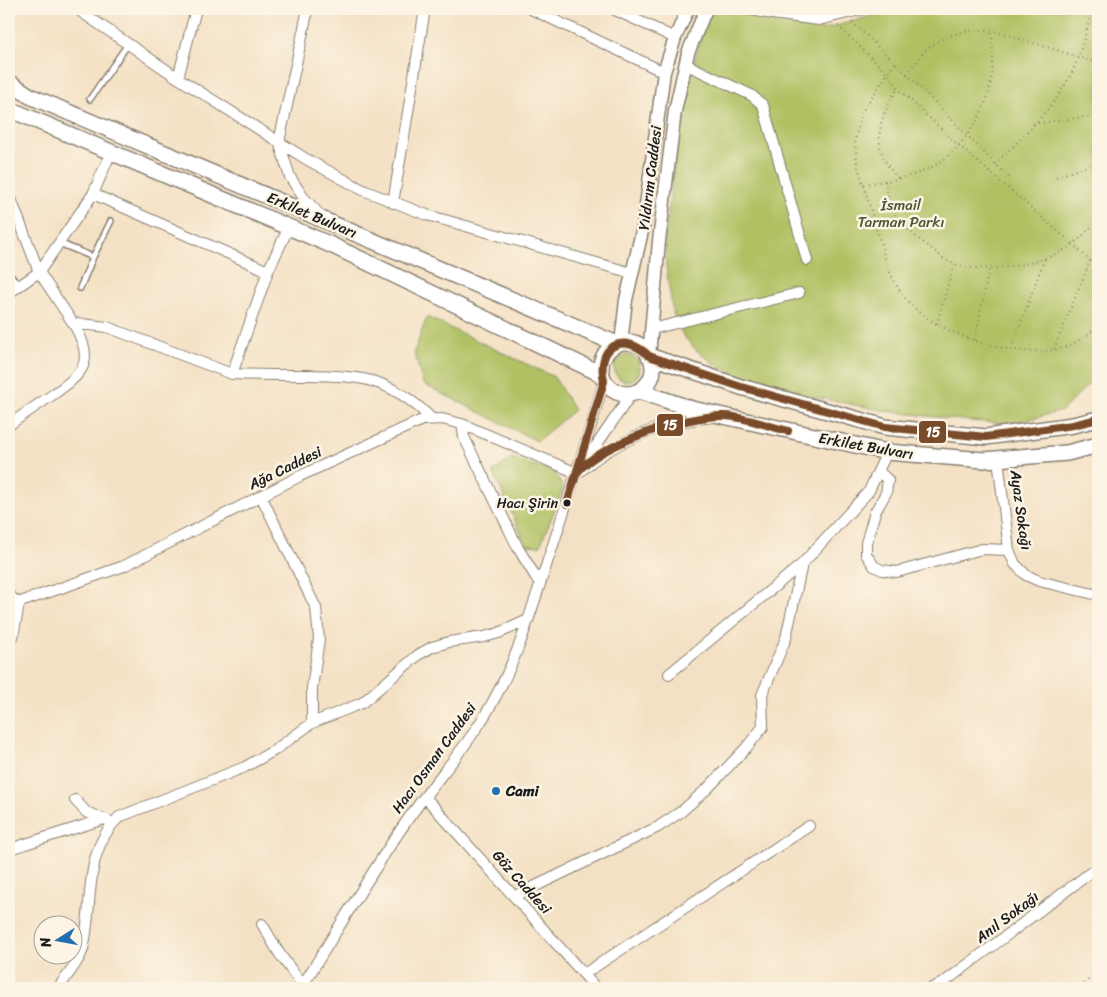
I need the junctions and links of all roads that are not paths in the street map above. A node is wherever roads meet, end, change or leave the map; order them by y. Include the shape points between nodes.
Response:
1 (77, 9) edge
2 (196, 9) edge
3 (308, 9) edge
4 (425, 9) edge
5 (531, 9) edge
6 (613, 9) edge
7 (688, 9) edge
8 (706, 9) edge
9 (747, 9) edge
10 (864, 9) edge
11 (675, 38) junction
12 (128, 44) junction
13 (685, 64) junction
14 (664, 72) junction
15 (178, 78) junction
16 (9, 82) edge
17 (90, 99) dead end
18 (9, 108) edge
19 (279, 142) junction
20 (111, 152) junction
21 (9, 194) edge
22 (93, 194) junction
23 (393, 203) junction
24 (111, 221) dead end
25 (330, 222) junction
26 (289, 227) junction
27 (59, 243) junction
28 (93, 258) junction
29 (807, 260) dead end
30 (39, 272) junction
31 (268, 272) junction
32 (632, 273) junction
33 (9, 277) edge
34 (80, 288) dead end
35 (13, 290) edge
36 (799, 293) dead end
37 (73, 323) junction
38 (652, 329) junction
39 (619, 344) junction
40 (649, 356) junction
41 (232, 374) junction
42 (603, 377) junction
43 (635, 392) junction
44 (724, 416) junction
45 (432, 419) junction
46 (1098, 419) edge
47 (462, 424) junction
48 (9, 425) edge
49 (1098, 445) edge
50 (886, 452) junction
51 (998, 459) junction
52 (878, 471) junction
53 (577, 473) junction
54 (261, 496) junction
55 (1009, 550) junction
56 (802, 564) junction
57 (540, 584) junction
58 (9, 595) edge
59 (1098, 595) edge
60 (14, 605) edge
61 (528, 620) junction
62 (9, 641) edge
63 (669, 674) dead end
64 (312, 723) junction
65 (425, 797) junction
66 (75, 800) dead end
67 (109, 821) junction
68 (809, 826) dead end
69 (16, 847) dead end
70 (1098, 867) edge
71 (515, 896) junction
72 (262, 924) dead end
73 (584, 974) junction
74 (302, 987) edge
75 (58, 988) edge
76 (596, 988) edge
77 (932, 988) edge

1 - 12 street
2 - 15 street
3 - 19 street
4 - 23 street
5 - 14 street
6 - 11 street
7 - 11 street, Yıldırım Caddesi
8 - 13 street, Yıldırım Caddesi
9 - 10 street via 819,20
11 - 14 street, Yıldırım Caddesi
12 - 15 street
12 - 17 lane
13 - 29 street via 751,95 763,105
13 - 38 street, Yıldırım Caddesi via 675,111
14 - 32 street, Yıldırım Caddesi via 643,227
15 - 19 street
16 - 25 main road, Erkilet Bulvarı via 30,96
18 - 20 main road, Erkilet Bulvarı
19 - 23 street via 344,180
19 - 25 street via 285,166 296,188 311,207
20 - 22 street
20 - 26 main road, Erkilet Bulvarı
21 - 30 street
22 - 27 street
22 - 31 street
23 - 32 street
24 - 28 lane
25 - 39 main road, Erkilet Bulvarı
26 - 31 street
26 - 42 main road, Erkilet Bulvarı
27 - 28 lane
27 - 30 street
28 - 34 lane
30 - 35 street
30 - 37 street
31 - 41 street
32 - 39 street, Yıldırım Caddesi
33 - 35 street
36 - 38 street
37 - 41 street via 107,327
37 - 48 street via 84,349 80,371 72,381
38 - 40 street, Yıldırım Caddesi
39 - 40 main road via 639,345
39 - 42 main road via 602,359
40 - 43 main road via 651,377
40 - 46 main road, Erkilet Bulvarı via 885,427 986,436
41 - 45 street via 336,375 366,379 402,394
42 - 43 main road via 614,391 621,394
42 - 53 street
43 - 44 main road, Erkilet Bulvarı
43 - 53 street
44 - 50 main road, Erkilet Bulvarı
44 - 53 street via 682,422 643,434 607,450
45 - 47 street, Ağa Caddesi
45 - 54 street, Ağa Caddesi via 412,424
47 - 53 street, Ağa Caddesi
47 - 57 street via 464,437 518,548
49 - 51 main road, Erkilet Bulvarı via 1067,453
50 - 51 main road, Erkilet Bulvarı
50 - 52 street
51 - 55 street, Ayaz Sokağı
52 - 55 street via 888,480 866,543 868,559 874,566 897,572 982,550
52 - 56 street via 870,491
53 - 57 street, Hacı Osman Caddesi
54 - 60 street, Ağa Caddesi via 124,566
54 - 64 street via 316,608 319,639 312,688
55 - 59 street, Ayaz Sokağı via 1015,564 1026,575
56 - 63 street
56 - 71 street via 786,638 762,696 762,727 746,748 708,788 665,822
57 - 61 street, Hacı Osman Caddesi
58 - 60 street
60 - 62 street
61 - 64 street via 499,633 432,647 362,703
61 - 65 street, Hacı Osman Caddesi via 510,669 487,713
64 - 67 street via 245,767
65 - 71 street, Göz Caddesi
65 - 74 street, Hacı Osman Caddesi via 406,821
66 - 67 street via 86,812
67 - 69 street
67 - 75 street via 94,862 83,951
68 - 73 street
70 - 77 street, Anıl Sokağı
71 - 73 street, Göz Caddesi
72 - 74 street
73 - 76 street, Göz Caddesi

